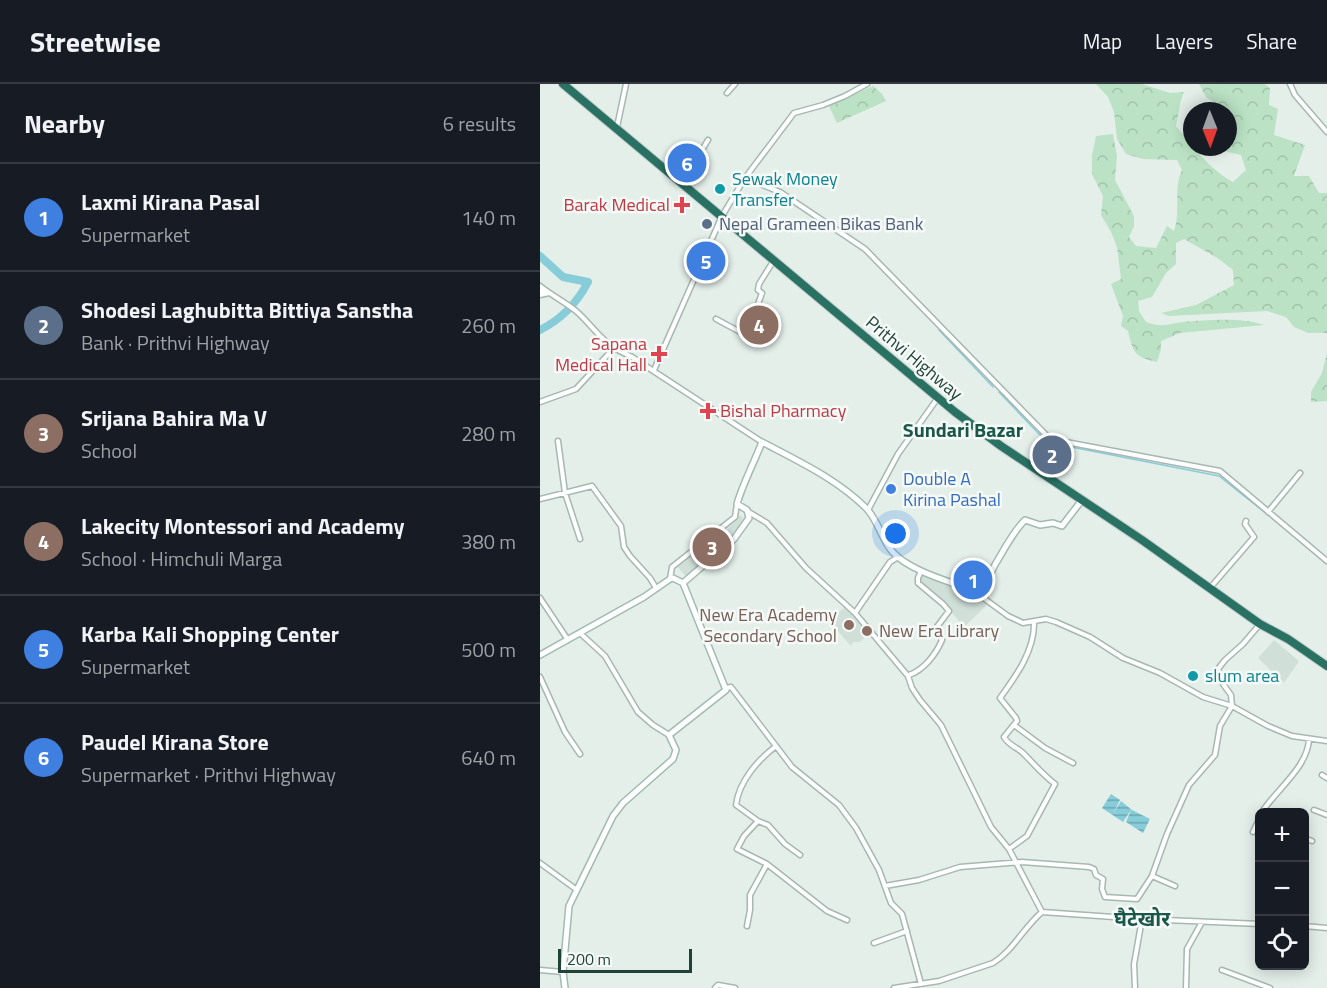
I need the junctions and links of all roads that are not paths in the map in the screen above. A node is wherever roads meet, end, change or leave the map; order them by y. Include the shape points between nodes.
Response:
1 (563, 84) edge
2 (626, 84) edge
3 (735, 84) edge
4 (867, 84) edge
5 (1290, 84) edge
6 (727, 93) dead end
7 (616, 128) junction
8 (1327, 132) edge
9 (708, 140) dead end
10 (746, 178) junction
11 (682, 183) junction
12 (722, 216) junction
13 (774, 260) junction
14 (540, 291) edge
15 (549, 293) junction
16 (716, 319) dead end
17 (742, 333) junction
18 (766, 341) dead end
19 (614, 348) junction
20 (654, 370) junction
21 (939, 397) junction
22 (540, 402) edge
23 (558, 441) dead end
24 (762, 442) junction
25 (1300, 473) dead end
26 (565, 493) junction
27 (540, 499) edge
28 (1082, 500) junction
29 (737, 504) junction
30 (747, 510) junction
31 (868, 510) junction
32 (1268, 512) junction
33 (1246, 521) dead end
34 (580, 539) dead end
35 (898, 557) junction
36 (1327, 561) edge
37 (921, 571) junction
38 (670, 579) junction
39 (683, 583) junction
40 (656, 588) junction
41 (1209, 588) junction
42 (974, 591) junction
43 (540, 598) edge
44 (855, 613) junction
45 (1034, 622) junction
46 (1260, 624) junction
47 (580, 633) junction
48 (568, 640) junction
49 (540, 655) edge
50 (1327, 666) edge
51 (908, 676) junction
52 (540, 677) edge
53 (726, 688) junction
54 (1232, 706) junction
55 (1014, 725) junction
56 (669, 735) junction
57 (1309, 740) junction
58 (1327, 741) edge
59 (776, 746) junction
60 (580, 754) dead end
61 (1073, 763) dead end
62 (1322, 775) dead end
63 (1327, 778) edge
64 (1265, 808) edge
65 (1314, 810) dead end
66 (1327, 815) edge
67 (758, 821) junction
68 (1255, 829) edge
69 (1253, 832) dead end
70 (1009, 849) junction
71 (800, 855) dead end
72 (540, 863) edge
73 (1016, 863) junction
74 (767, 864) junction
75 (1152, 876) junction
76 (885, 886) junction
77 (1175, 886) dead end
78 (577, 890) junction
79 (1042, 912) junction
80 (847, 920) dead end
81 (1142, 920) junction
82 (1202, 922) junction
83 (1255, 924) edge
84 (747, 926) dead end
85 (1309, 927) edge
86 (1327, 928) edge
87 (907, 931) junction
88 (874, 943) dead end
89 (540, 970) edge
90 (1222, 970) dead end
91 (563, 972) junction
92 (921, 984) junction
93 (565, 988) edge
94 (716, 988) edge
95 (735, 988) edge
96 (894, 988) edge
97 (1135, 988) edge
98 (1186, 988) edge
99 (1270, 988) edge

1 - 7 highway, Prithvi Highway
2 - 7 street
3 - 6 street
4 - 10 street via 845,96 794,113
5 - 8 street
7 - 11 highway, Prithvi Highway
9 - 11 street
10 - 12 street
10 - 32 street via 780,192 865,249 1050,439 1220,471
11 - 12 highway, Prithvi Highway
12 - 13 highway, Prithvi Highway
12 - 20 street
13 - 17 street via 759,284 762,293
13 - 21 highway, Prithvi Highway
14 - 15 street
14 - 15 street
15 - 19 street via 574,309
16 - 17 street
17 - 18 street
19 - 20 street
19 - 22 street via 576,389
20 - 24 street
21 - 28 highway, Prithvi Highway via 1001,446
21 - 31 street via 898,454
23 - 26 street
24 - 29 main road
24 - 31 main road via 820,473
25 - 32 street
26 - 27 street
26 - 34 street
26 - 40 street via 592,486 621,526 624,547
28 - 41 highway, Prithvi Highway
28 - 42 main road via 1062,526 1025,520 995,564 991,577
29 - 30 main road
29 - 38 street via 735,518 672,567
30 - 39 main road via 749,518 734,539
30 - 44 street via 767,523 806,568
31 - 35 main road via 885,543
32 - 36 street
33 - 41 street via 1254,537
35 - 37 main road
35 - 44 street via 890,562
37 - 42 main road
37 - 51 street via 918,583 949,611 936,628 942,640 938,650
38 - 39 main road
38 - 40 main road
39 - 53 main road
40 - 47 main road
41 - 46 highway, Prithvi Highway
42 - 45 street via 1008,616 1023,623
43 - 48 street
44 - 51 street
45 - 54 street via 1046,620 1090,637 1123,658 1203,697
45 - 55 street via 1034,636 1023,663 1000,698 1016,718
46 - 50 highway, Prithvi Highway
46 - 54 street via 1218,669
47 - 48 main road
47 - 56 street via 605,656 638,712
48 - 49 main road
51 - 70 street via 912,688 941,725 991,827
52 - 60 street
53 - 56 main road
53 - 59 street via 731,687
54 - 57 street via 1268,726
54 - 75 street via 1220,726 1215,755 1189,785
55 - 61 street
55 - 70 street via 1004,737 1007,742 1055,784 1027,836
56 - 78 main road via 676,750 673,759 616,811
57 - 58 street
57 - 64 street via 1302,762
59 - 67 street via 756,764 737,796 736,805
59 - 76 street via 792,767 839,805 870,852
62 - 63 street
65 - 66 street
67 - 71 street via 768,825
67 - 74 street via 736,849
68 - 69 street
70 - 73 street
72 - 78 street
73 - 75 street via 1089,867 1104,879 1104,897 1119,899 1137,899
73 - 76 street via 960,867
73 - 79 street
74 - 80 street via 827,911
74 - 84 street via 750,894
75 - 77 street
76 - 87 street
78 - 91 main road via 568,913
79 - 81 street
79 - 92 street via 1001,958 984,967
81 - 82 street
81 - 97 street via 1134,964
82 - 83 street
82 - 98 street via 1187,949
85 - 86 street
87 - 88 street
87 - 92 street
89 - 91 street
90 - 99 street
91 - 93 main road
92 - 96 street
94 - 95 street

